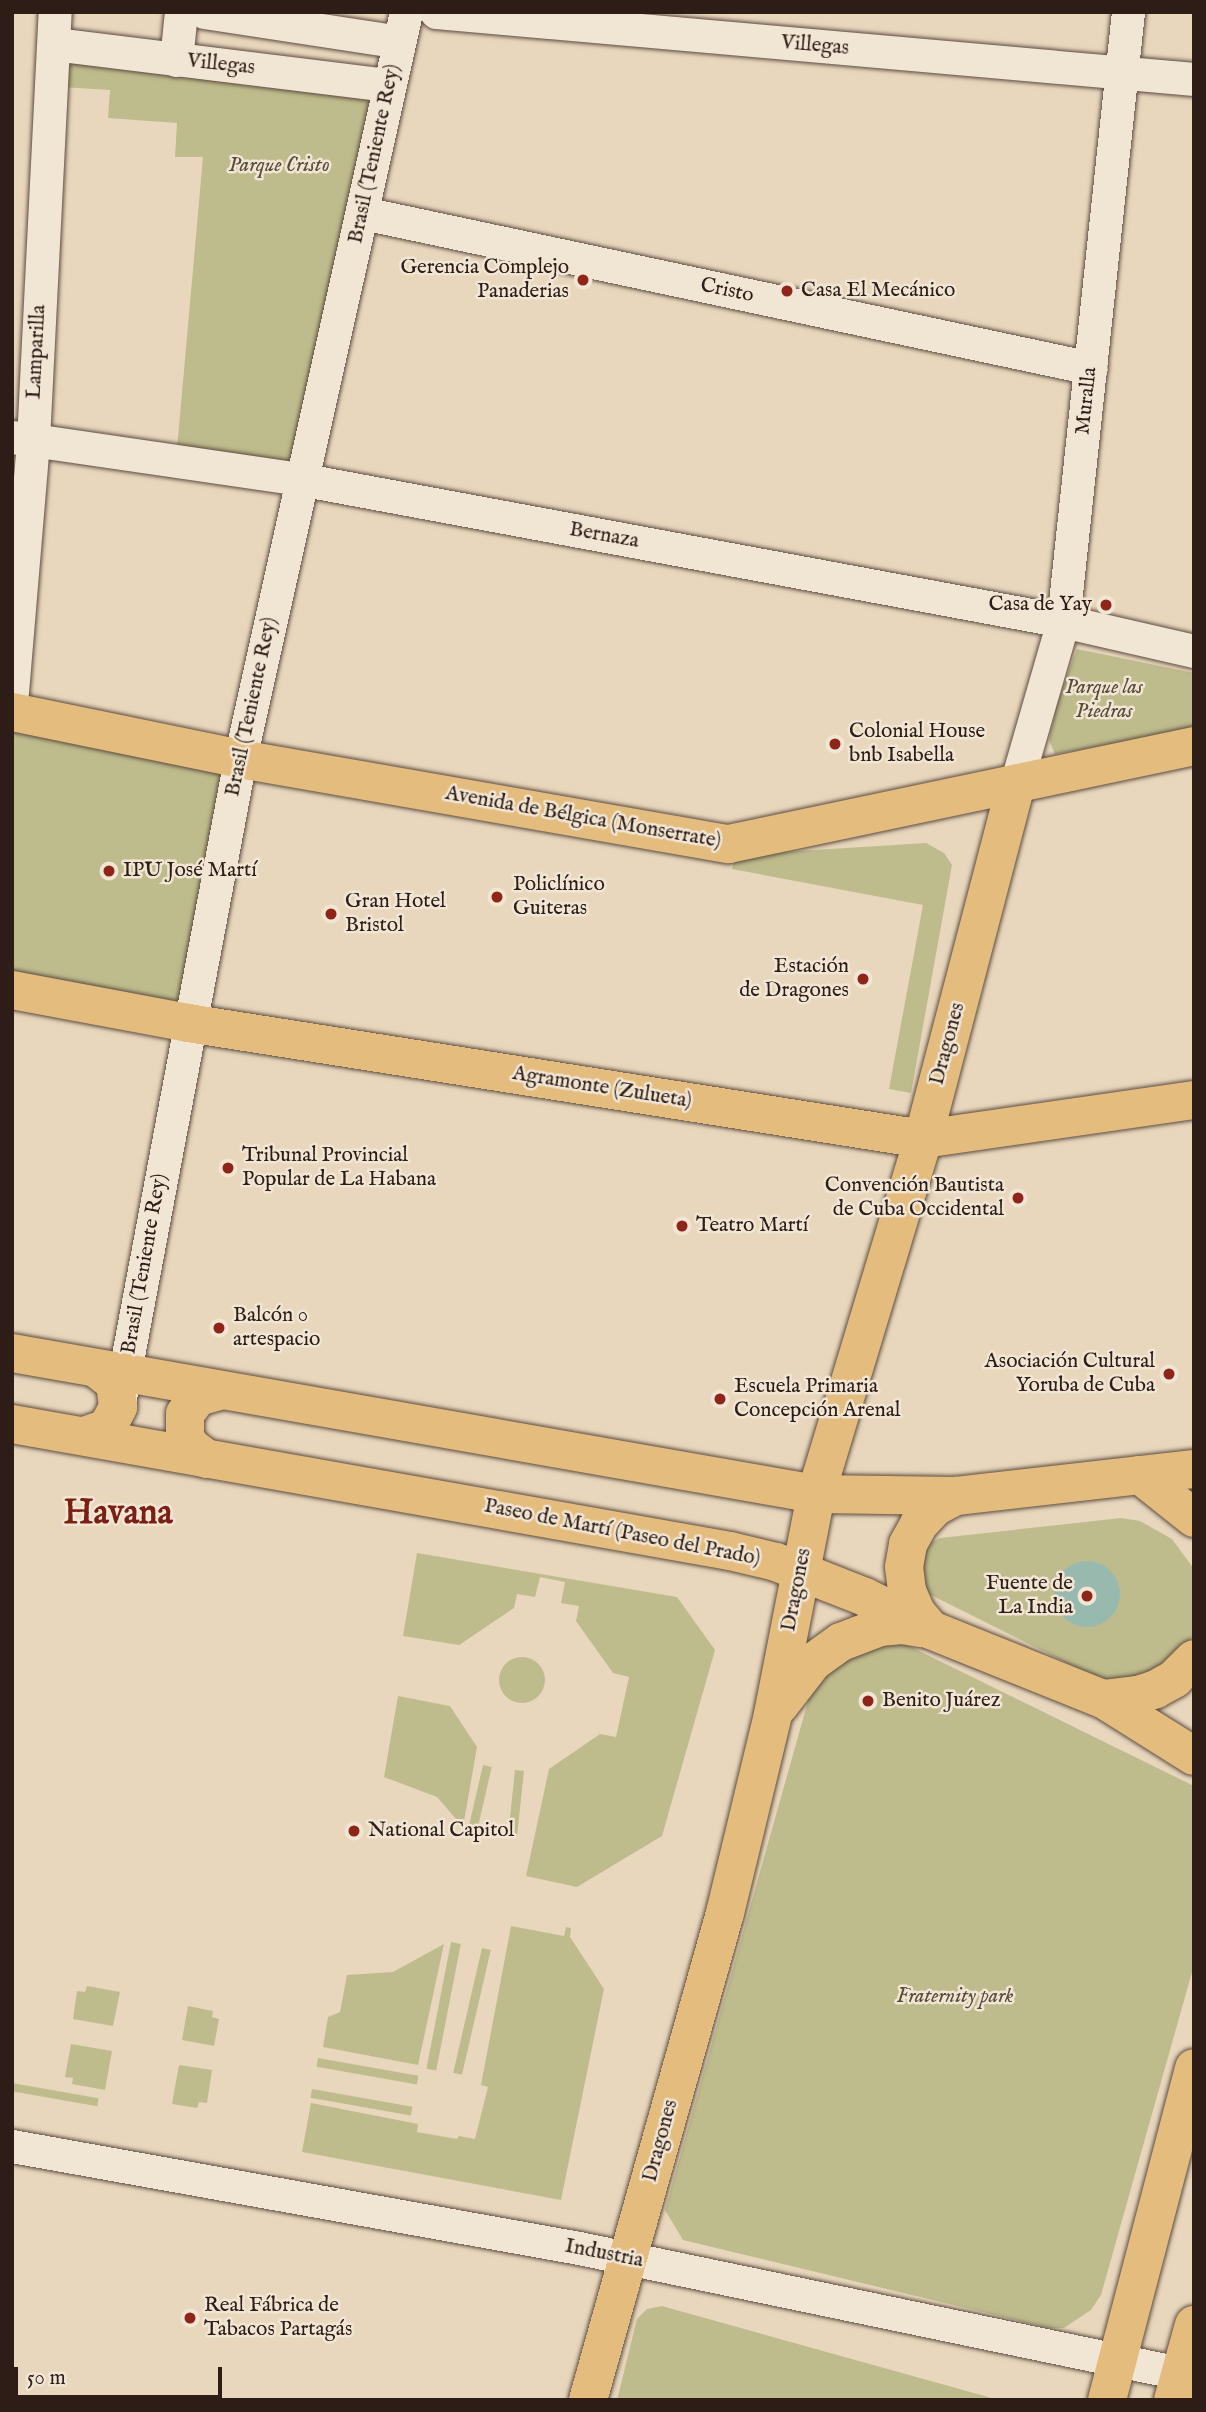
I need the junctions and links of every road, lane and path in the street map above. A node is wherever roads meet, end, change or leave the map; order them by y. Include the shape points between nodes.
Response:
1 (181, 12) edge
2 (204, 12) edge
3 (436, 12) edge
4 (1128, 12) edge
5 (402, 27) edge
6 (54, 38) edge
7 (176, 61) junction
8 (1123, 73) junction
9 (1194, 79) edge
10 (388, 85) junction
11 (363, 213) junction
12 (1091, 368) junction
13 (22, 438) edge
14 (301, 480) junction
15 (1063, 621) junction
16 (1194, 651) edge
17 (12, 692) edge
18 (12, 712) edge
19 (1194, 746) edge
20 (240, 759) junction
21 (1016, 784) junction
22 (12, 990) edge
23 (188, 1023) junction
24 (1194, 1100) edge
25 (923, 1139) junction
26 (12, 1353) edge
27 (113, 1382) junction
28 (219, 1391) junction
29 (12, 1424) edge
30 (84, 1436) junction
31 (207, 1460) junction
32 (1194, 1469) edge
33 (1140, 1475) junction
34 (1194, 1491) edge
35 (816, 1494) junction
36 (956, 1496) junction
37 (1194, 1518) edge
38 (730, 1551) junction
39 (801, 1571) junction
40 (931, 1630) junction
41 (1194, 1659) edge
42 (1103, 1699) junction
43 (774, 1713) junction
44 (1194, 1724) edge
45 (1194, 1756) edge
46 (1194, 2068) edge
47 (12, 2146) edge
48 (629, 2259) junction
49 (1194, 2325) edge
50 (1117, 2360) junction
51 (1182, 2383) edge
52 (588, 2400) edge
53 (1107, 2400) edge

1 - 7 street
2 - 5 street
3 - 8 street, Villegas
4 - 8 street, Muralla
5 - 10 street, Brasil (Teniente Rey)
6 - 7 street, Villegas
6 - 13 street, Lamparilla
7 - 10 street, Villegas
8 - 9 street, Villegas
8 - 12 street, Muralla
10 - 11 street, Brasil (Teniente Rey)
11 - 12 street, Cristo
11 - 14 street, Brasil (Teniente Rey)
12 - 15 street, Muralla
13 - 14 street, Bernaza
13 - 17 street, Lamparilla
14 - 15 street, Bernaza
14 - 20 street, Brasil (Teniente Rey)
15 - 16 street, Bernaza
15 - 21 street, Muralla
18 - 20 main road, Avenida de Bélgica (Monserrate)
19 - 21 main road, Avenida de Bélgica (Monserrate)
20 - 21 main road, Avenida de Bélgica (Monserrate) via 729,844
20 - 23 street, Brasil (Teniente Rey)
21 - 25 main road, Dragones
22 - 23 main road, Agramonte (Zulueta)
23 - 25 main road, Agramonte (Zulueta)
23 - 27 street, Brasil (Teniente Rey)
24 - 25 main road, Agramonte (Zulueta)
25 - 35 main road, Dragones
26 - 27 main road
27 - 28 main road
27 - 30 main road via 107,1427
28 - 31 main road via 198,1397 185,1414 185,1436
28 - 35 main road
29 - 30 main road, Paseo de Martí (Paseo del Prado)
30 - 31 main road, Paseo de Martí (Paseo del Prado)
31 - 38 main road, Paseo de Martí (Paseo del Prado)
32 - 33 main road
33 - 34 main road
33 - 36 main road
33 - 37 main road
35 - 36 main road
35 - 39 main road, Dragones
36 - 40 main road via 935,1507 908,1544 904,1567 907,1591
38 - 39 main road, Paseo de Martí (Paseo del Prado)
38 - 43 main road via 757,1574 773,1599 777,1628
39 - 40 main road, Paseo de Martí (Paseo del Prado)
39 - 43 main road, Dragones
40 - 42 main road, Paseo de Martí (Paseo del Prado)
40 - 43 main road via 880,1627 842,1642 813,1662
41 - 42 main road via 1156,1689
42 - 44 main road
42 - 45 main road, Paseo de Martí (Paseo del Prado)
43 - 48 main road, Dragones via 725,1913
46 - 50 main road
47 - 48 street, Industria
48 - 50 street, Industria
48 - 52 main road, Dragones
49 - 51 main road
50 - 51 street, Industria
50 - 53 main road

